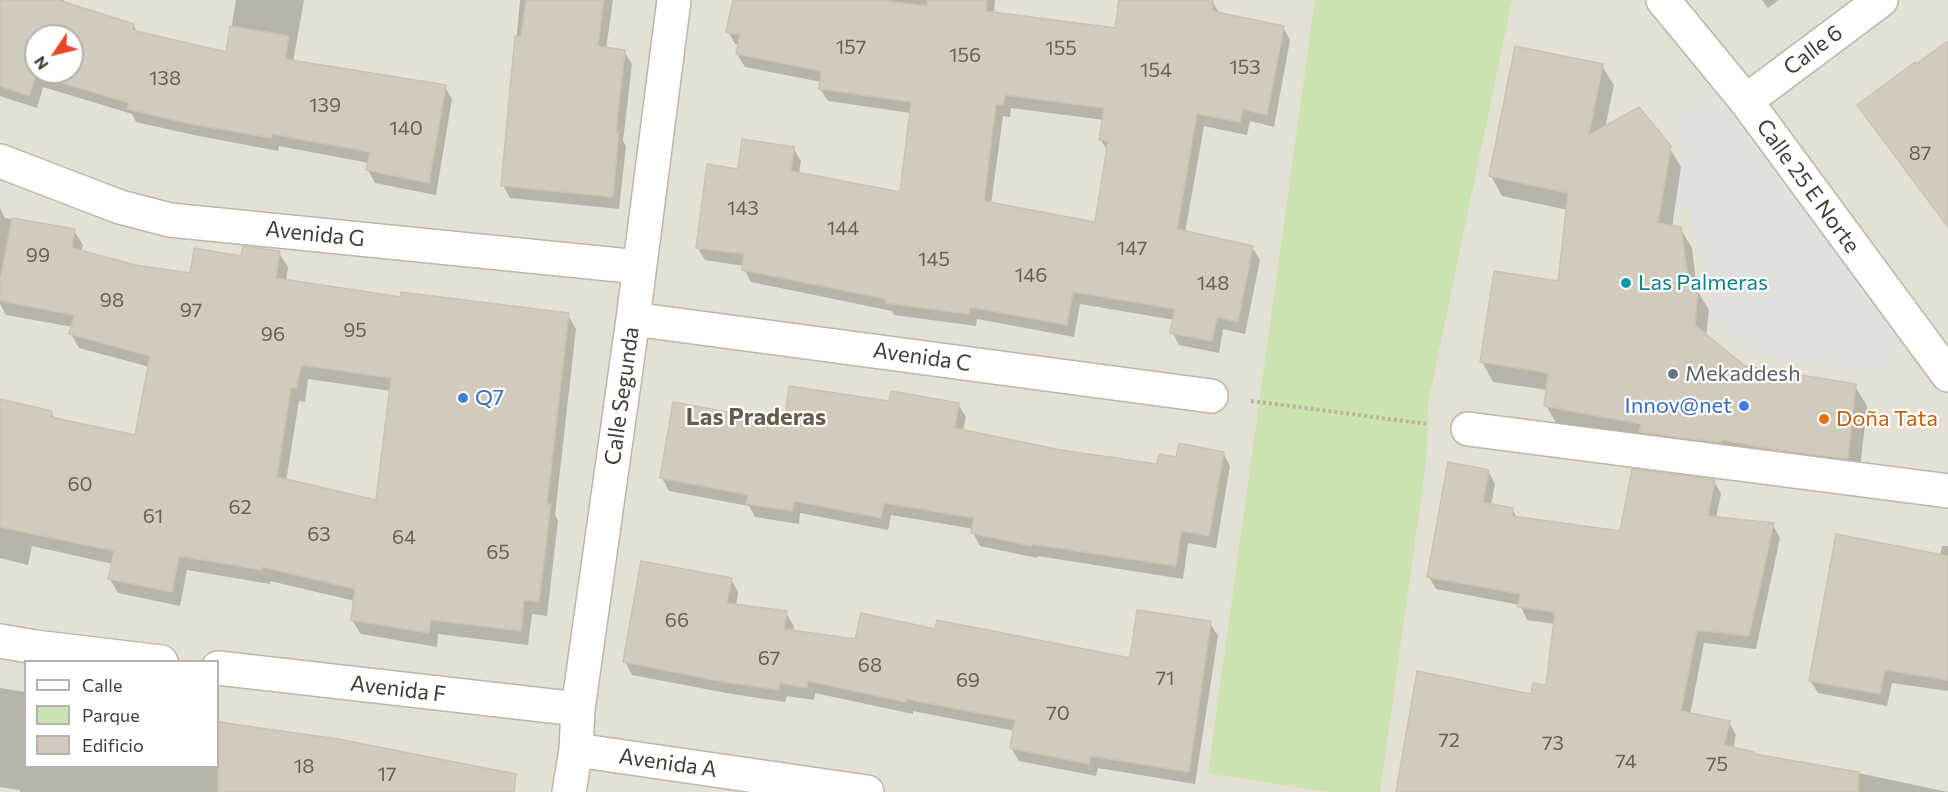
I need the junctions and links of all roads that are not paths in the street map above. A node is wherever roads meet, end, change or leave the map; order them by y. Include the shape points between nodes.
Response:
1 (674, 0) edge
2 (1663, 0) edge
3 (1881, 0) edge
4 (1746, 101) junction
5 (0, 162) edge
6 (639, 267) junction
7 (633, 319) junction
8 (1948, 375) edge
9 (1211, 396) road end
10 (1468, 429) road end
11 (1948, 491) edge
12 (0, 640) edge
13 (144, 660) edge
14 (219, 668) edge
15 (578, 709) junction
16 (576, 750) junction
17 (569, 792) edge
18 (867, 792) edge

1 - 6 street, Calle Segunda
2 - 4 street, Calle 25 E Norte
3 - 4 street, Calle 6
4 - 8 street, Calle 25 E Norte
5 - 6 street, Avenida G via 120,207 170,220
6 - 7 street, Calle Segunda
7 - 9 street, Avenida C
7 - 15 street, Calle Segunda
10 - 11 street
12 - 13 street
14 - 15 street, Avenida F
15 - 16 street, Calle Segunda
16 - 17 street, Calle Segunda
16 - 18 street, Avenida A

